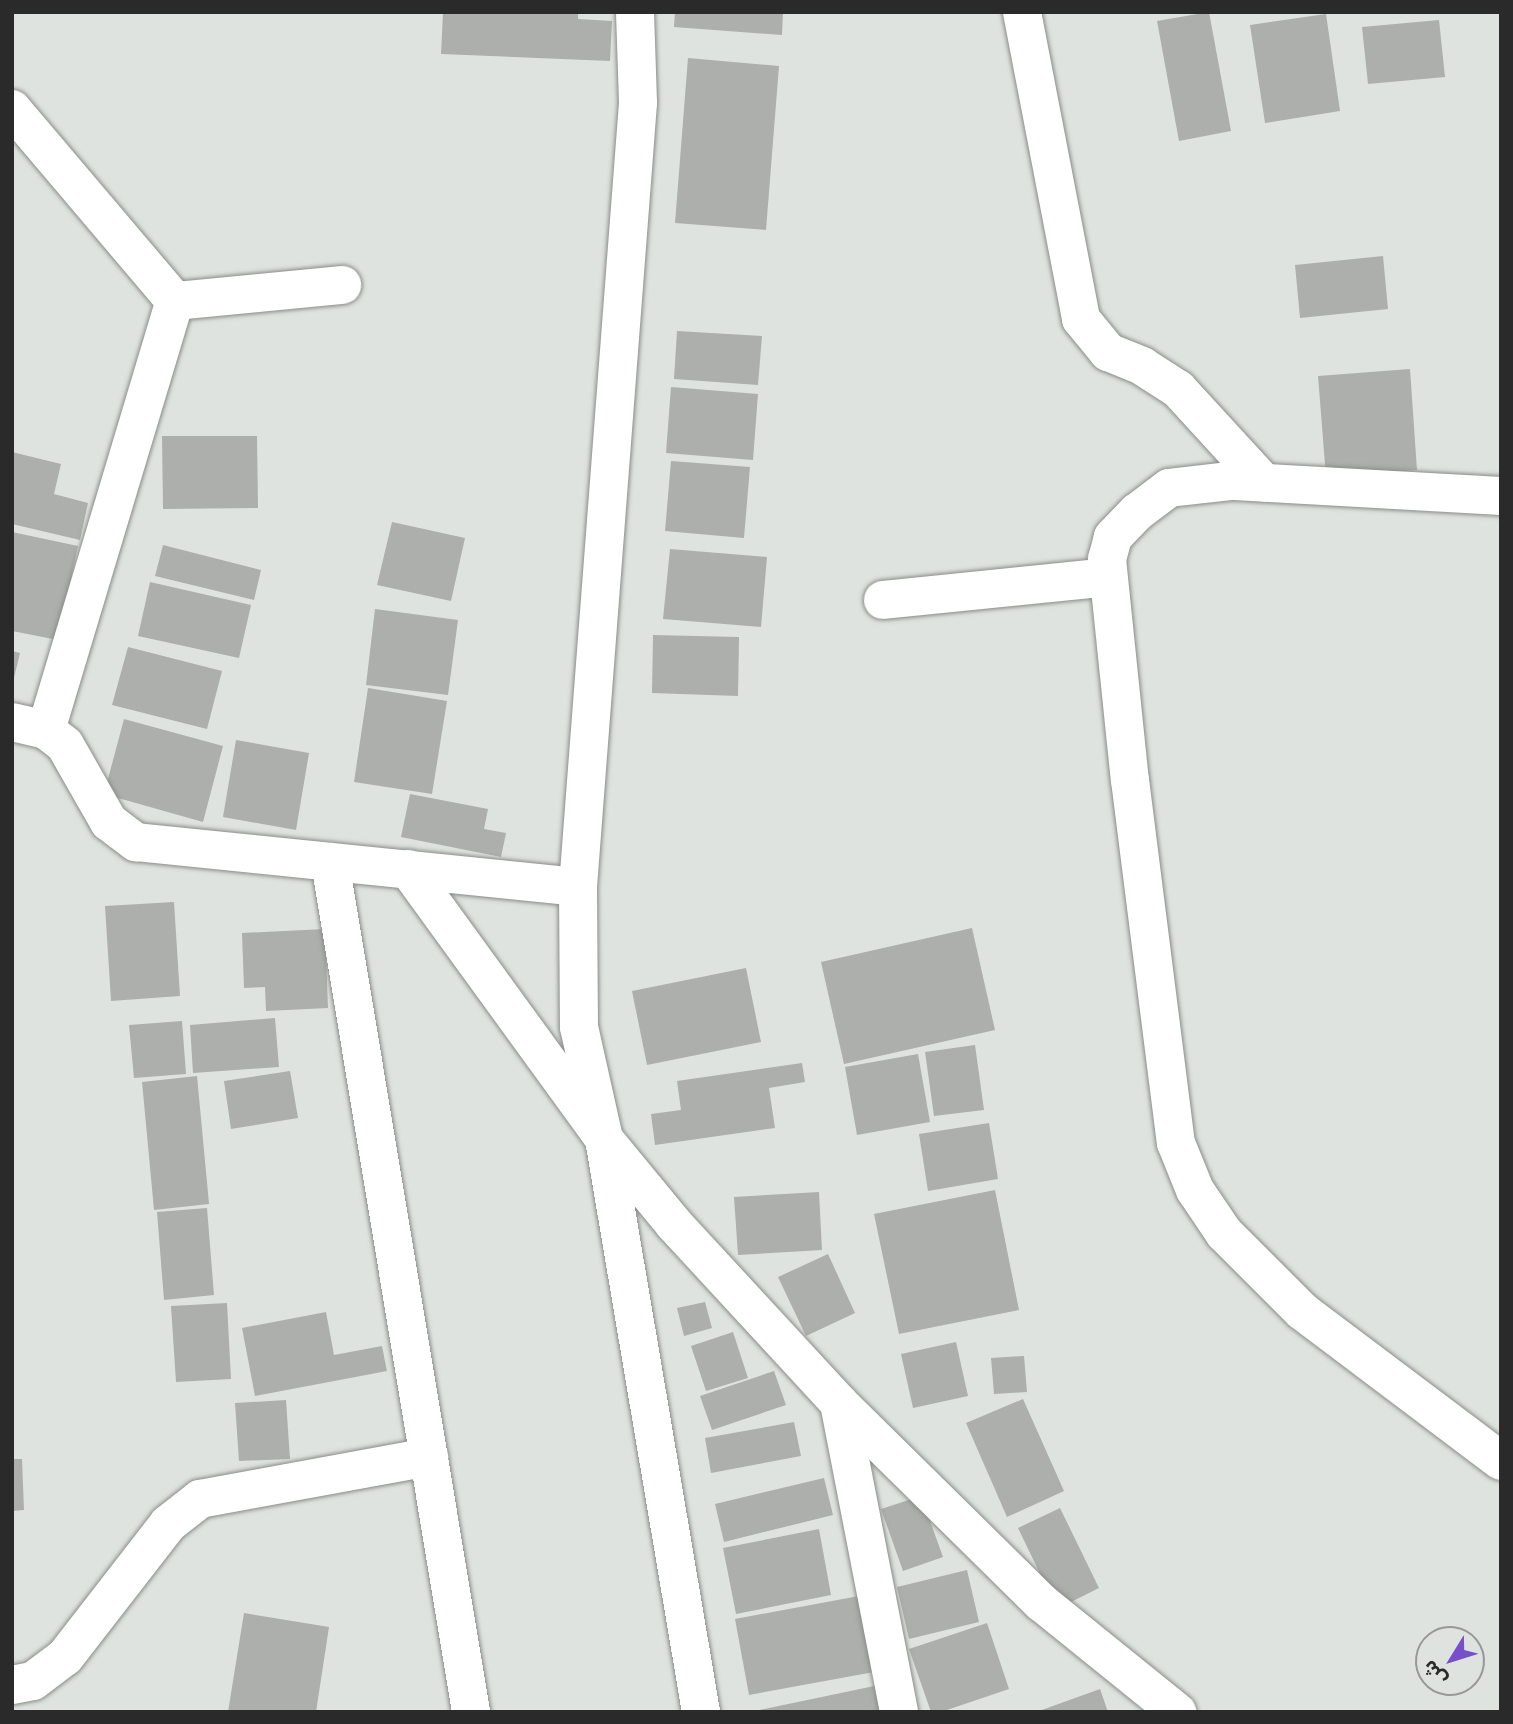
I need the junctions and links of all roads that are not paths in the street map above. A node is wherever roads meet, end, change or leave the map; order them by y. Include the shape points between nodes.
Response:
1 (635, 12) edge
2 (1022, 12) edge
3 (12, 109) edge
4 (342, 285) dead end
5 (175, 301) junction
6 (1264, 483) junction
7 (1501, 496) edge
8 (1108, 577) junction
9 (883, 600) dead end
10 (29, 726) edge
11 (330, 862) junction
12 (408, 869) junction
13 (578, 887) junction
14 (604, 1139) junction
15 (839, 1403) junction
16 (429, 1457) junction
17 (1501, 1461) edge
18 (12, 1685) edge
19 (471, 1712) edge
20 (701, 1712) edge
21 (899, 1712) edge
22 (1177, 1712) edge

1 - 13 street via 638,103
2 - 6 street via 1081,319 1108,352 1142,366 1178,389
3 - 5 street
4 - 5 street
5 - 10 street
6 - 7 street
6 - 8 street via 1230,481 1169,488 1113,537
8 - 9 street
8 - 17 street via 1176,1143 1195,1190 1224,1233 1301,1311
10 - 11 street via 65,745 109,822 136,842
11 - 12 street
11 - 16 street
12 - 13 street
12 - 14 street
13 - 14 street via 579,1027
14 - 15 street via 674,1224
14 - 20 street
15 - 21 street
15 - 22 street via 1042,1603
16 - 18 street via 200,1499 168,1524 65,1657 33,1681
16 - 19 street

